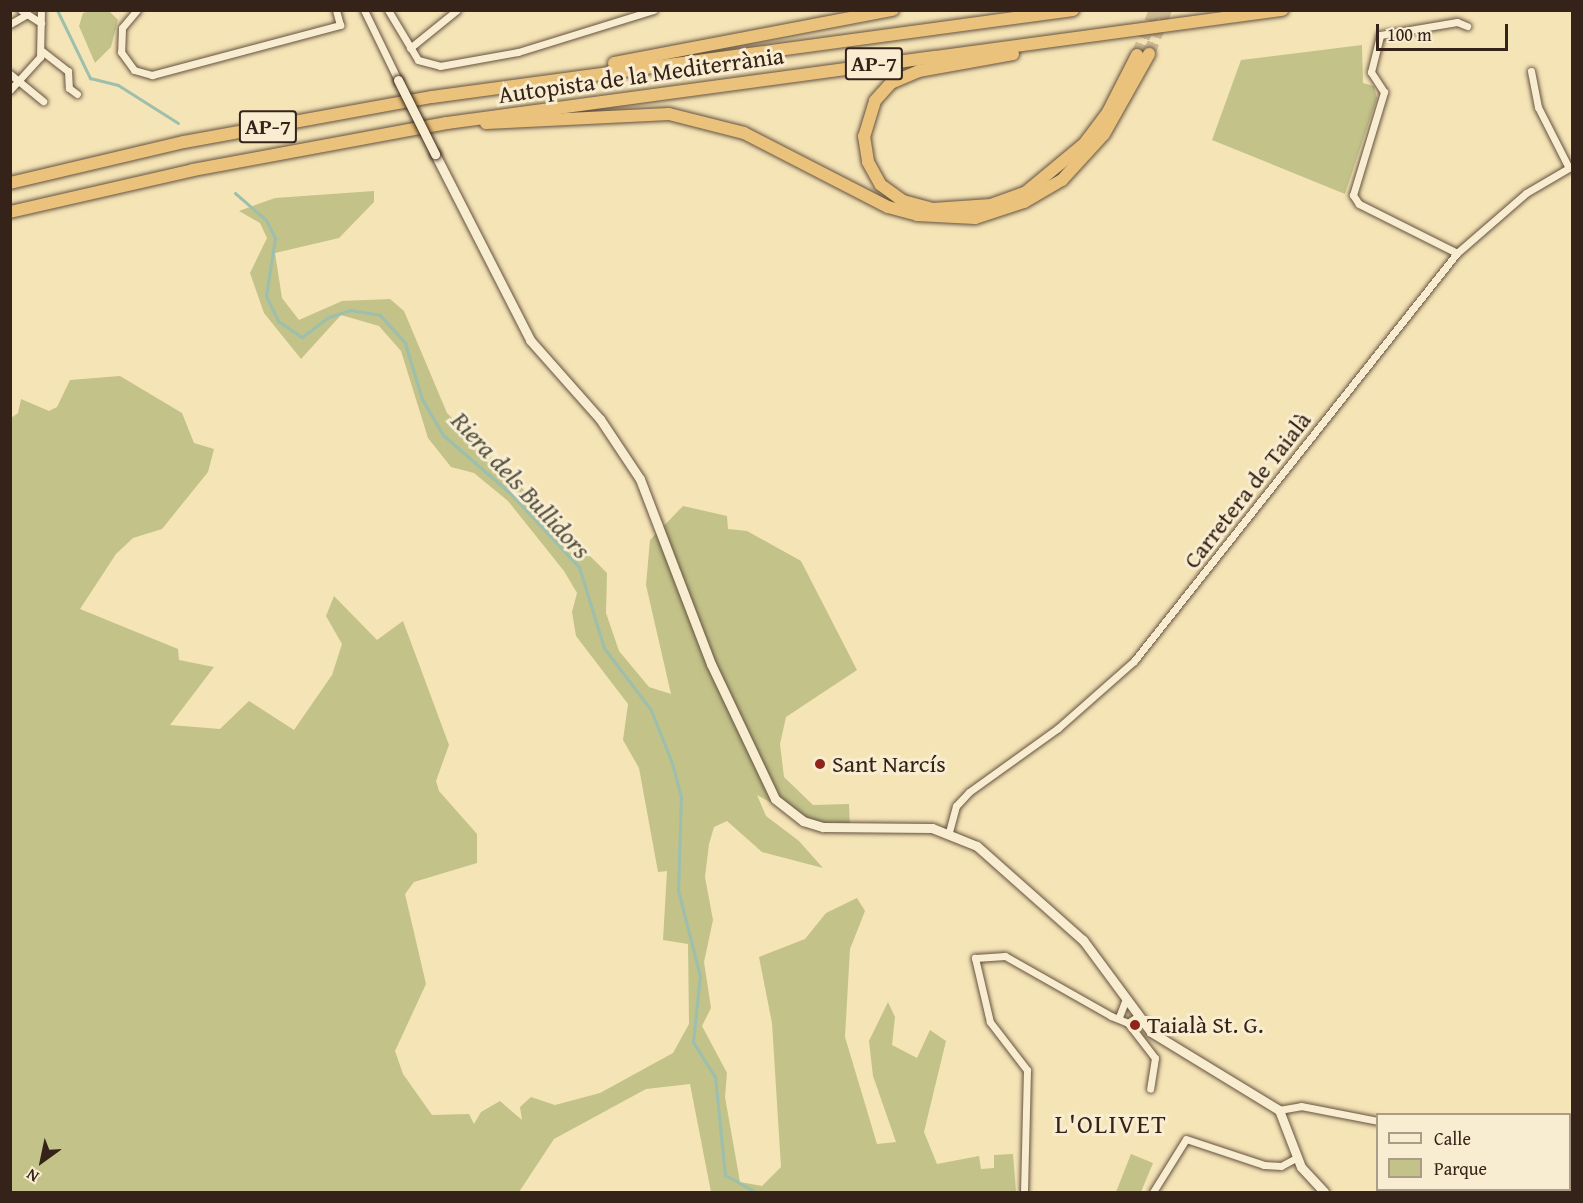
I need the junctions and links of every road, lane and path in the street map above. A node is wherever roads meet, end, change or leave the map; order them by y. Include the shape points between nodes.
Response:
1 (42, 10) edge
2 (336, 10) edge
3 (364, 10) edge
4 (388, 10) edge
5 (457, 10) edge
6 (654, 10) edge
7 (893, 10) edge
8 (1074, 10) edge
9 (1282, 10) edge
10 (138, 11) edge
11 (24, 12) edge
12 (40, 23) junction
13 (10, 24) edge
14 (1467, 26) dead end
15 (1093, 37) junction
16 (42, 51) junction
17 (411, 51) junction
18 (1531, 71) dead end
19 (10, 74) edge
20 (398, 80) joint
21 (18, 82) junction
22 (528, 83) junction
23 (10, 90) edge
24 (77, 94) dead end
25 (43, 101) dead end
26 (467, 121) junction
27 (1571, 167) edge
28 (10, 183) edge
29 (10, 212) edge
30 (1457, 253) junction
31 (949, 832) junction
32 (1125, 1001) junction
33 (1119, 1017) junction
34 (1133, 1020) junction
35 (1150, 1089) dead end
36 (1278, 1110) junction
37 (1376, 1121) edge
38 (1296, 1158) junction
39 (1024, 1192) edge
40 (1153, 1192) edge
41 (1324, 1192) edge

1 - 12 street
2 - 10 street via 340,25 152,75 134,70 121,52 122,28
3 - 20 street
4 - 17 street
5 - 17 street
6 - 17 street via 478,62 433,65
7 - 22 highway via 676,49
8 - 22 highway, Autopista de la Mediterrània / AP-7
9 - 15 highway, Autopista de la Mediterrània / AP-7
11 - 12 street
11 - 13 street
12 - 16 street
14 - 30 street via 1457,22 1380,35 1371,72 1384,92 1353,195 1359,204
15 - 26 highway, Autopista de la Mediterrània / AP-7
15 - 26 highway via 919,71 891,83 874,101 864,136 873,174 903,201 933,209 991,205 1026,192 1084,144 1143,54 1104,134 1062,180 1024,202 975,218 950,219 888,207 744,133 669,114 596,114 508,125
16 - 21 street
16 - 24 street via 68,71 69,88
18 - 27 street via 1538,107
19 - 21 street
20 - 31 street, bridge via 525,331 607,427 640,479 720,686 775,799 797,818 823,827
21 - 23 street
21 - 25 street
22 - 28 highway, Autopista de la Mediterrània / AP-7 via 184,142
26 - 29 highway, Autopista de la Mediterrània / AP-7 via 193,170
27 - 30 street, Carretera de Taialà via 1519,198
30 - 31 street, Carretera de Taialà via 1134,661 1058,728 969,792 956,806
31 - 32 street via 984,851 1077,934
32 - 33 street
32 - 34 street
33 - 34 street
33 - 39 street via 1005,956 975,958 990,1022 1027,1070
34 - 35 street via 1155,1058
34 - 36 street
36 - 37 street via 1301,1106
36 - 38 street
38 - 40 street via 1281,1166 1264,1165 1186,1138
38 - 41 street

